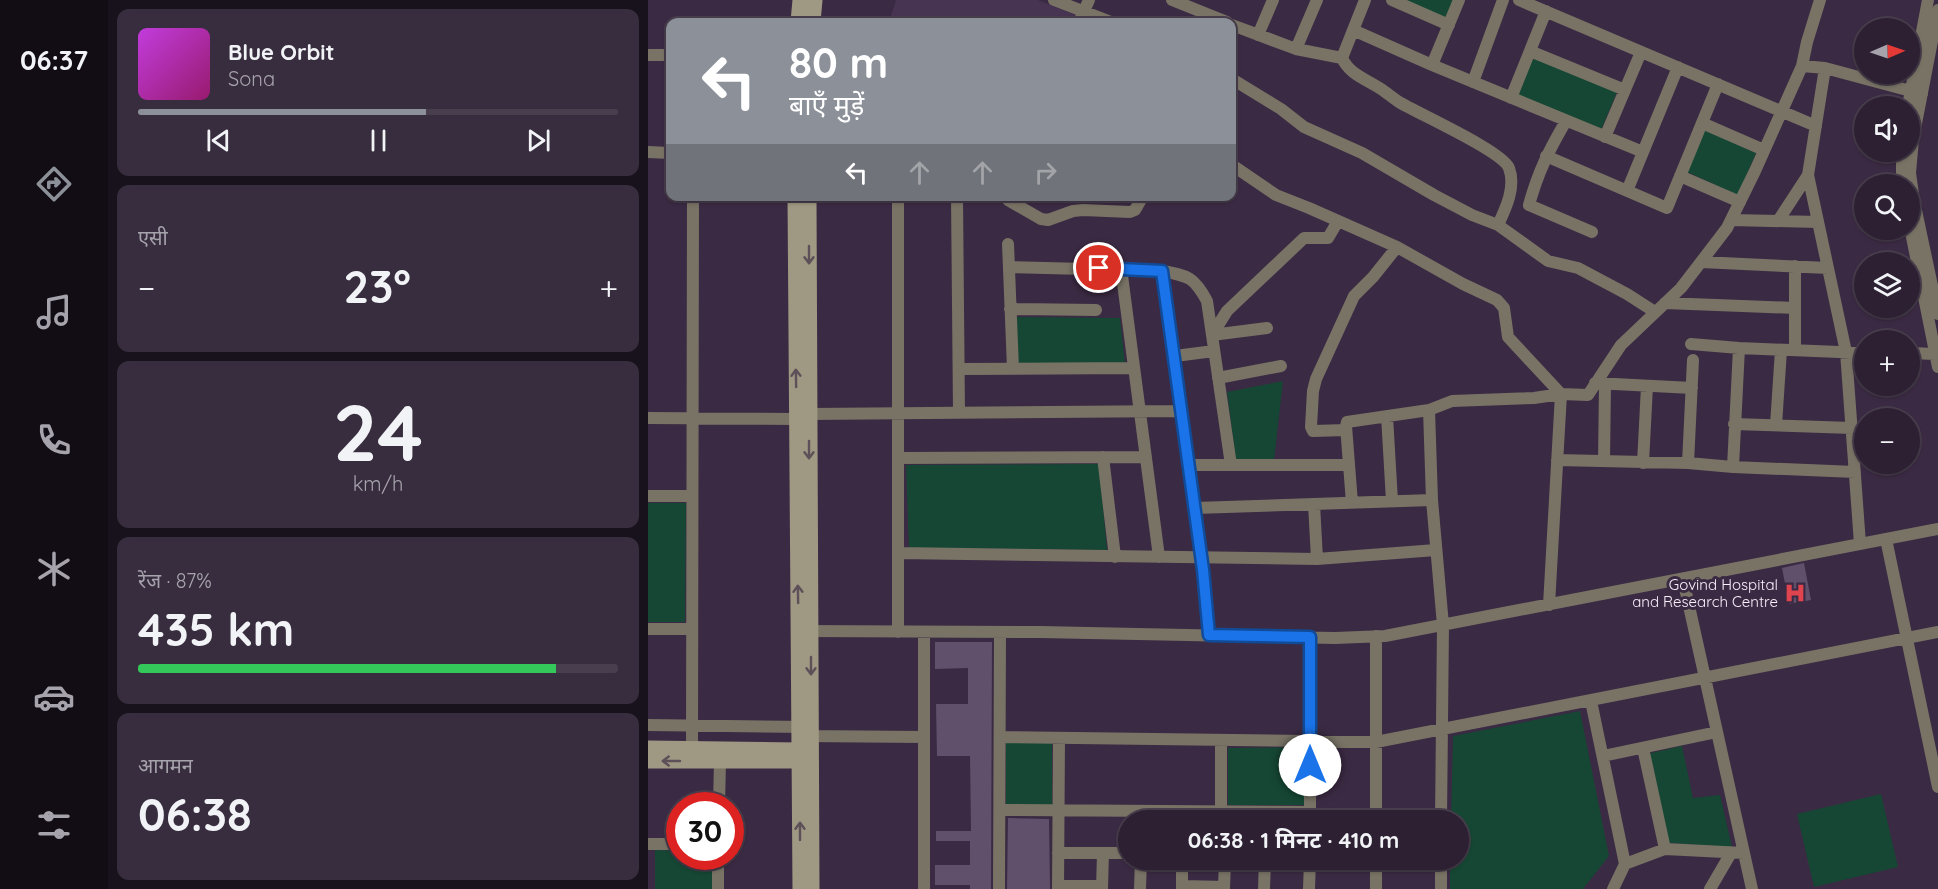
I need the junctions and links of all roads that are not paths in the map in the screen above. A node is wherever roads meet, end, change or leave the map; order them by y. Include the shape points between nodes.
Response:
1 (1054, 0) edge
2 (1172, 0) edge
3 (1273, 0) edge
4 (1317, 0) edge
5 (1365, 0) edge
6 (1392, 0) edge
7 (1459, 0) edge
8 (1503, 0) edge
9 (1519, 0) edge
10 (1820, 0) edge
11 (1928, 0) edge
12 (808, 2) edge
13 (1938, 10) edge
14 (1084, 11) edge
15 (1546, 11) junction
16 (800, 18) edge
17 (812, 18) edge
18 (1101, 18) edge
19 (1217, 18) edge
20 (1449, 25) junction
21 (1236, 27) edge
22 (1353, 30) junction
23 (1258, 36) junction
24 (1296, 49) junction
25 (1530, 51) junction
26 (1641, 52) junction
27 (648, 54) edge
28 (666, 55) edge
29 (1342, 58) junction
30 (1432, 65) junction
31 (1802, 66) junction
32 (1678, 67) junction
33 (1826, 68) junction
34 (1236, 82) edge
35 (1473, 82) junction
36 (1718, 84) junction
37 (1625, 90) junction
38 (1916, 93) junction
39 (1914, 96) edge
40 (1511, 98) junction
41 (1782, 111) junction
42 (1566, 121) junction
43 (1702, 123) junction
44 (1816, 126) junction
45 (1605, 137) junction
46 (1764, 150) junction
47 (1643, 152) junction
48 (648, 153) edge
49 (666, 153) edge
50 (1546, 156) junction
51 (1236, 168) edge
52 (1808, 175) junction
53 (1680, 176) junction
54 (1627, 191) junction
55 (693, 201) edge
56 (795, 201) edge
57 (809, 201) edge
58 (898, 201) edge
59 (957, 201) edge
60 (1008, 201) edge
61 (1140, 201) edge
62 (1740, 201) junction
63 (1338, 220) junction
64 (1731, 220) junction
65 (1778, 221) junction
66 (1818, 222) junction
67 (1498, 225) junction
68 (1592, 232) dead end
69 (1914, 240) edge
70 (1008, 244) dead end
71 (1397, 246) junction
72 (1701, 262) junction
73 (1796, 266) junction
74 (1009, 267) junction
75 (1121, 268) junction
76 (1828, 268) junction
77 (1162, 271) junction
78 (1665, 303) junction
79 (1795, 308) junction
80 (1010, 309) junction
81 (1096, 310) dead end
82 (1655, 312) junction
83 (1935, 318) edge
84 (1267, 328) dead end
85 (1212, 335) junction
86 (1691, 344) dead end
87 (1739, 348) junction
88 (1781, 350) junction
89 (1795, 350) junction
90 (1214, 351) junction
91 (1846, 352) junction
92 (1854, 352) edge
93 (1920, 353) edge
94 (1935, 354) junction
95 (1175, 356) junction
96 (1693, 360) dead end
97 (1281, 366) dead end
98 (1938, 367) edge
99 (1134, 368) junction
100 (959, 369) junction
101 (1013, 369) junction
102 (1218, 378) junction
103 (1600, 384) junction
104 (1647, 386) junction
105 (1692, 388) junction
106 (1561, 394) junction
107 (1429, 410) junction
108 (1140, 411) junction
109 (1182, 411) junction
110 (898, 413) junction
111 (959, 413) junction
112 (1387, 416) junction
113 (803, 417) junction
114 (648, 418) edge
115 (692, 418) junction
116 (1734, 424) junction
117 (1776, 426) junction
118 (1852, 428) junction
119 (1347, 430) junction
120 (1103, 457) junction
121 (1146, 457) junction
122 (1854, 457) edge
123 (898, 458) junction
124 (1557, 460) junction
125 (1604, 461) junction
126 (1643, 463) junction
127 (1688, 463) junction
128 (1189, 465) junction
129 (1231, 465) junction
130 (1349, 465) junction
131 (1733, 467) junction
132 (1854, 472) edge
133 (1855, 474) edge
134 (648, 496) edge
135 (692, 496) junction
136 (1432, 500) junction
137 (1392, 501) junction
138 (1352, 503) junction
139 (1314, 504) junction
140 (1195, 508) junction
141 (1938, 528) edge
142 (1886, 539) junction
143 (1860, 544) junction
144 (1436, 550) junction
145 (898, 553) junction
146 (1115, 556) junction
147 (1159, 557) junction
148 (1202, 558) junction
149 (1317, 560) junction
150 (1683, 579) junction
151 (1549, 605) junction
152 (1443, 625) junction
153 (648, 629) edge
154 (692, 629) junction
155 (805, 631) junction
156 (898, 632) junction
157 (924, 632) junction
158 (1000, 632) junction
159 (1938, 632) edge
160 (1209, 635) junction
161 (1376, 636) junction
162 (1310, 637) junction
163 (1907, 638) junction
164 (1705, 678) junction
165 (1592, 701) junction
166 (648, 725) edge
167 (692, 725) junction
168 (1442, 730) junction
169 (1717, 732) junction
170 (924, 737) junction
171 (1000, 737) junction
172 (1059, 738) junction
173 (1221, 740) junction
174 (805, 742) junction
175 (1310, 742) junction
176 (1376, 742) junction
177 (648, 748) edge
178 (1643, 748) junction
179 (692, 749) junction
180 (1603, 756) junction
181 (648, 761) edge
182 (720, 761) junction
183 (1938, 787) edge
184 (719, 792) edge
185 (1000, 810) junction
186 (1058, 810) junction
187 (1221, 810) edge
188 (1310, 810) edge
189 (1376, 810) edge
190 (1442, 810) edge
191 (1118, 814) edge
192 (648, 844) edge
193 (666, 844) edge
194 (1665, 849) junction
195 (1058, 853) junction
196 (1103, 853) junction
197 (1118, 853) edge
198 (1731, 853) junction
199 (1744, 853) junction
200 (1625, 864) junction
201 (718, 870) edge
202 (1141, 870) edge
203 (1182, 870) edge
204 (1225, 870) edge
205 (1265, 870) edge
206 (1310, 870) edge
207 (1376, 870) edge
208 (1441, 870) edge
209 (1102, 887) edge
210 (1182, 887) edge
211 (1058, 888) edge
212 (1224, 888) edge
213 (718, 889) edge
214 (800, 889) edge
215 (812, 889) edge
216 (924, 889) edge
217 (999, 889) edge
218 (1140, 889) edge
219 (1264, 889) edge
220 (1310, 889) edge
221 (1376, 889) edge
222 (1441, 889) edge
223 (1613, 889) edge
224 (1710, 889) edge
225 (1752, 889) edge

1 - 14 street
2 - 19 street
3 - 23 street
4 - 24 street
5 - 22 street
6 - 20 street
7 - 20 street
8 - 35 street
9 - 15 street
10 - 31 street
11 - 38 street
12 - 16 street
12 - 17 street
13 - 38 street
14 - 18 street
15 - 25 street
15 - 26 street
20 - 30 street
21 - 23 street
22 - 29 street
22 - 30 street
23 - 24 street
24 - 29 street
25 - 37 street
25 - 40 street
26 - 32 street
26 - 37 street
27 - 28 street
29 - 67 street via 1350,72 1508,165 1511,188
30 - 35 street
31 - 33 street
31 - 41 street
32 - 36 street
32 - 47 street
33 - 38 street
33 - 44 street
34 - 67 street via 1304,127
35 - 40 street
36 - 41 street
36 - 43 street
37 - 45 street
38 - 39 street
38 - 83 street via 1910,173
40 - 42 street
41 - 44 street
41 - 46 street
42 - 45 street
42 - 50 street
43 - 46 street
43 - 53 street
44 - 52 street
45 - 47 street
46 - 62 street
47 - 54 street
48 - 49 street
50 - 54 street
50 - 68 street via 1529,205
51 - 63 street via 1276,195
52 - 65 street
52 - 66 street
53 - 54 street via 1667,208
53 - 62 street
55 - 115 street
113 -> 56 street
57 -> 113 street
58 - 110 street
59 - 100 street
60 - 61 street via 1048,220 1073,211 1130,212
62 - 64 street
63 - 71 street
63 - 85 street via 1328,238 1304,238 1227,311
64 - 65 street
64 - 72 street
65 - 66 street
66 - 76 street
67 - 82 street via 1548,261 1578,268
69 - 83 street
70 - 74 street
71 - 106 street via 1497,300 1504,308 1508,337
71 - 119 street via 1354,296 1314,385 1313,431
72 - 73 street
72 - 78 street
73 - 76 street
73 - 79 street
74 - 75 street
74 - 80 street
75 - 77 street
75 - 99 street
76 - 91 street
77 - 85 street via 1183,275 1198,284 1207,301
77 - 95 street
78 - 79 street
78 - 82 street
79 - 89 street
80 - 81 street
80 - 101 street
82 - 103 street via 1621,345
83 - 94 street
84 - 85 street
85 - 90 street
86 - 87 street
87 - 88 street
87 - 116 street
88 - 89 street
88 - 117 street
89 - 91 street
90 - 95 street
90 - 102 street
91 - 92 street
91 - 118 street
93 - 94 street
94 - 98 street
95 - 109 street
96 - 105 street
97 - 102 street
99 - 101 street
99 - 108 street
100 - 101 street
100 - 111 street
102 - 129 street
103 - 104 street
103 - 106 street via 1588,395
103 - 125 street
104 - 105 street
104 - 126 street
105 - 127 street
106 - 107 street via 1452,401
106 - 124 street
107 - 112 street
107 - 136 street
108 - 109 street
108 - 111 street
108 - 121 street
109 - 128 street
110 - 111 street
110 - 113 street
110 - 123 street
112 - 119 street via 1347,422
112 - 137 street
113 - 115 street
113 - 155 street
114 - 115 street
115 - 135 street
116 - 117 street
116 - 131 street
117 - 118 street
118 - 122 street
119 - 130 street
120 - 121 street
120 - 123 street
120 - 146 street
121 - 147 street
123 - 145 street
124 - 125 street
124 - 151 street
125 - 126 street
126 - 127 street
127 - 131 street
128 - 129 street
128 - 140 street
129 - 130 street
130 - 138 street
131 - 132 street
133 - 143 street
134 - 135 street
135 - 154 street
136 - 137 street
136 - 144 street
137 - 138 street
138 - 139 street
139 - 140 street
139 - 149 street
140 - 148 street
141 - 142 street
142 - 143 street
142 - 163 street
143 - 150 street
144 - 149 street
144 - 152 street
145 - 146 street
145 - 156 street
146 - 147 street
147 - 148 street
148 - 149 street
148 - 160 street
150 - 151 street
150 - 164 street
151 - 152 street
152 - 161 street
152 - 168 street
153 - 154 street
154 - 167 street
155 - 156 street
155 - 174 street
156 - 157 street
157 - 158 street
157 - 170 street
158 - 160 street
158 - 171 street
159 - 163 street
160 - 162 street
161 - 162 street
161 - 176 street
162 - 175 street
163 - 164 street
163 - 183 street
164 - 165 street
164 - 169 street
165 - 168 street
165 - 180 street
166 - 167 street
167 - 174 street
167 - 179 street
168 - 176 street
168 - 190 street
169 - 178 street
169 - 199 street
170 - 174 street
170 - 216 street
171 - 172 street
171 - 185 street
172 - 173 street
172 - 186 street
173 - 175 street
173 - 187 street
174 - 179 street
174 - 182 street
214 -> 174 street
174 - 215 street
175 - 176 street
175 - 188 street
176 - 189 street
177 - 179 street
178 - 180 street
178 - 194 street
180 - 200 street
182 -> 181 street
182 - 184 street
185 - 186 street
185 - 217 street
186 - 191 street
186 - 195 street
192 - 193 street
194 - 198 street
194 - 200 street
195 - 196 street
195 - 211 street
196 - 197 street
196 - 209 street
198 - 199 street
198 - 224 street
199 - 225 street
200 - 223 street
201 - 213 street
202 - 218 street
203 - 210 street
204 - 212 street
205 - 219 street
206 - 220 street
207 - 221 street
208 - 222 street
209 - 211 street
210 - 212 street

